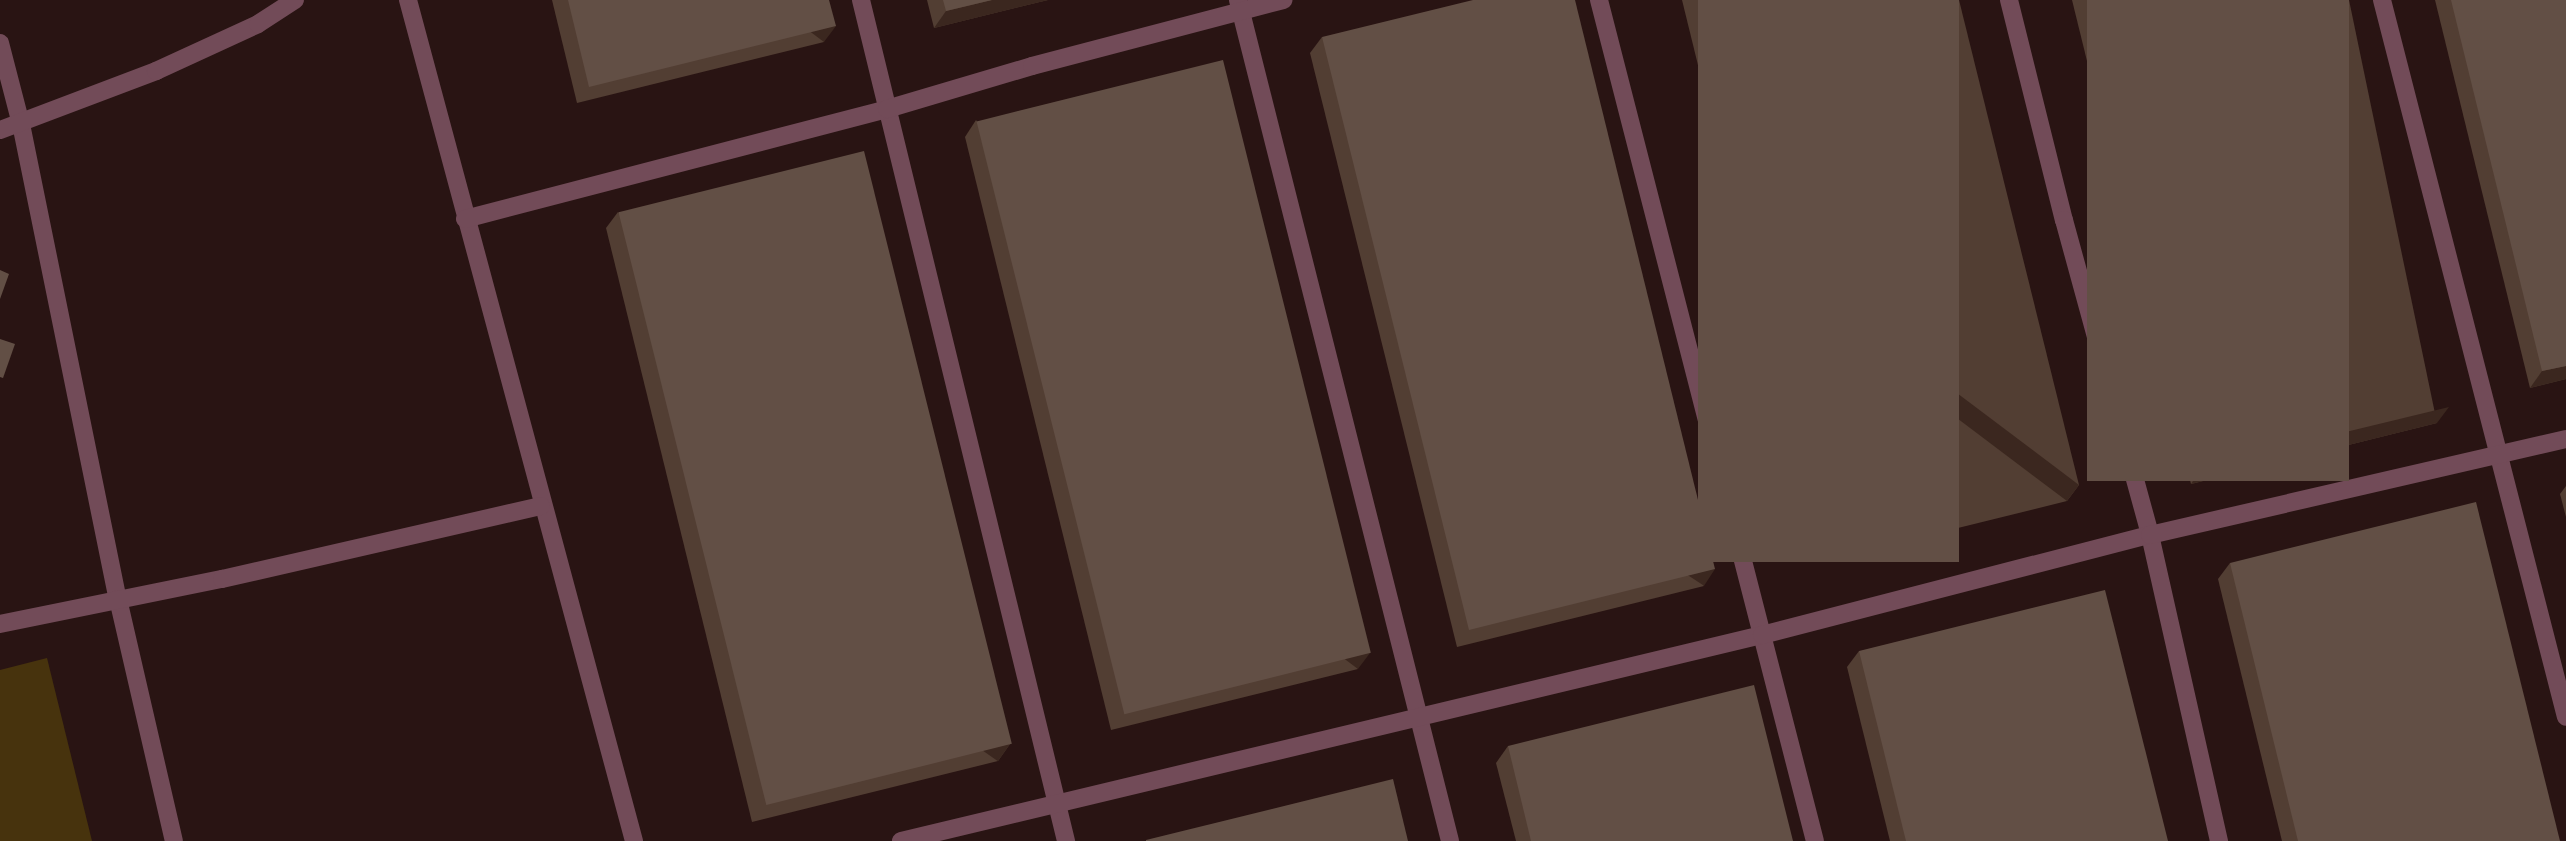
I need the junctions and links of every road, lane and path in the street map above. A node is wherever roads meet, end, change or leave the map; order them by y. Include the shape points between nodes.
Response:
1 (295, 0) edge
2 (408, 0) edge
3 (861, 0) edge
4 (1284, 0) edge
5 (1599, 0) edge
6 (2009, 0) edge
7 (2382, 0) edge
8 (1240, 5) edge
9 (0, 43) edge
10 (887, 108) junction
11 (21, 124) junction
12 (0, 130) edge
13 (465, 219) junction
14 (2566, 439) edge
15 (2501, 456) junction
16 (541, 506) junction
17 (2150, 535) junction
18 (118, 598) junction
19 (0, 624) edge
20 (1762, 635) junction
21 (2566, 717) edge
22 (1420, 718) junction
23 (1058, 806) junction
24 (174, 841) edge
25 (634, 841) edge
26 (901, 841) edge
27 (1066, 841) edge
28 (1450, 841) edge
29 (1815, 841) edge
30 (2219, 841) edge

1 - 11 street via 258,24 156,71
2 - 13 street
3 - 10 street
4 - 8 street
5 - 20 street
6 - 17 street
7 - 15 street
8 - 10 street
8 - 22 street
9 - 11 street
10 - 13 street
10 - 23 street
11 - 12 street
11 - 18 street
13 - 16 street
14 - 15 street
15 - 17 street
15 - 21 street
16 - 18 street via 222,579
16 - 25 street
17 - 20 street
17 - 30 street
18 - 19 street
18 - 24 street
20 - 22 street
20 - 29 street
22 - 23 street
22 - 28 street
23 - 26 street
23 - 27 street

